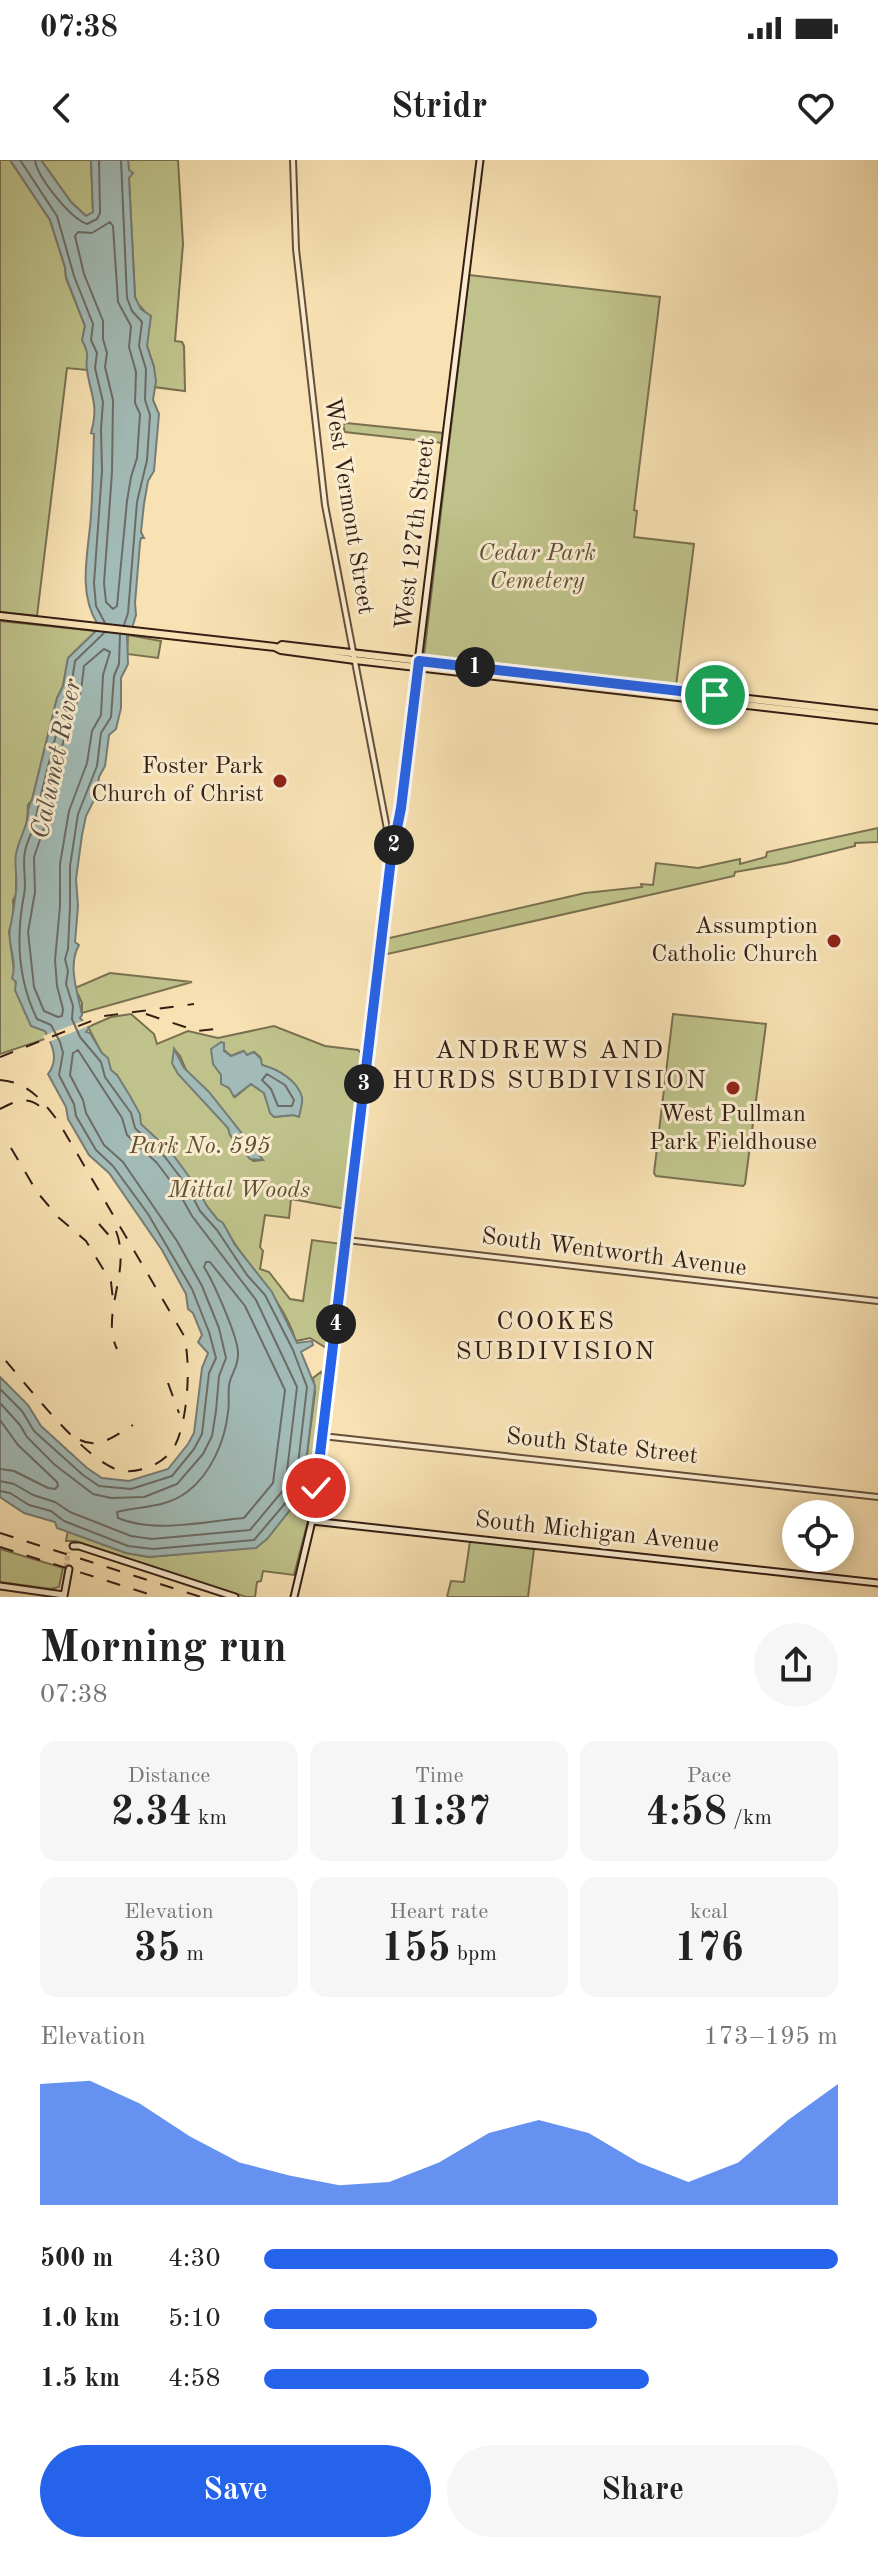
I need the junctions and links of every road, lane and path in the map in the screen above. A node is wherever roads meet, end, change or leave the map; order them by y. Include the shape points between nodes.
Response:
1 (293, 160) edge
2 (480, 160) edge
3 (0, 616) edge
4 (354, 657) junction
5 (419, 664) junction
6 (878, 717) edge
7 (392, 855) junction
8 (346, 1240) junction
9 (878, 1301) edge
10 (322, 1436) junction
11 (878, 1497) edge
12 (312, 1521) junction
13 (71, 1550) dead end
14 (67, 1569) tunnel mouth
15 (878, 1583) edge
16 (0, 1586) edge
17 (64, 1596) edge
18 (235, 1597) edge
19 (294, 1597) edge

1 - 4 street, West Vermont Street via 296,249 319,459
2 - 5 main road, West 127th Street
3 - 4 main road
4 - 5 main road
4 - 7 street, West Vermont Street
5 - 6 main road
5 - 7 main road, West 127th Street
7 - 8 main road, West 127th Street
8 - 9 street, South Wentworth Avenue
8 - 10 main road, West 127th Street
10 - 11 street, South State Street
10 - 12 main road, West 127th Street
12 - 15 main road, South Michigan Avenue
12 - 19 main road, West 127th Street
13 - 18 main road via 79,1546
14 - 17 main road
16 - 17 main road

